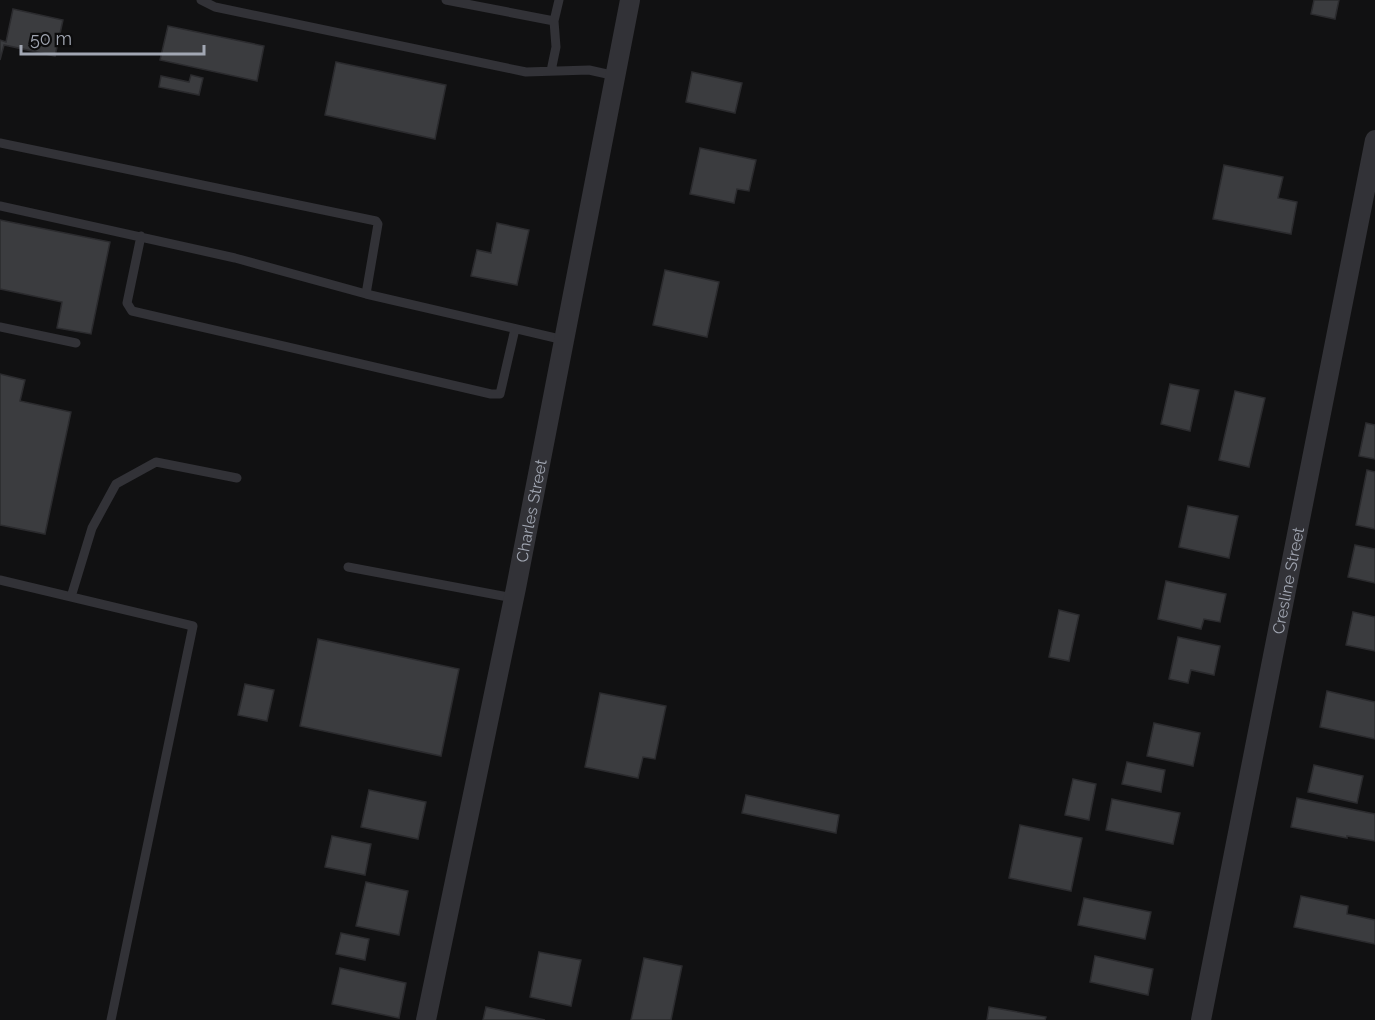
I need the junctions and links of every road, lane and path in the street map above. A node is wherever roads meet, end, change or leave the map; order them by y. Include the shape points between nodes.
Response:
1 (201, 0) edge
2 (446, 0) edge
3 (559, 0) edge
4 (630, 0) edge
5 (554, 21) junction
6 (551, 71) junction
7 (616, 76) junction
8 (1375, 140) edge
9 (0, 143) edge
10 (0, 206) edge
11 (141, 236) junction
12 (366, 294) junction
13 (0, 327) edge
14 (515, 329) junction
15 (564, 340) junction
16 (76, 343) dead end
17 (237, 478) dead end
18 (348, 567) dead end
19 (0, 580) edge
20 (71, 597) junction
21 (513, 598) junction
22 (111, 1020) edge
23 (426, 1020) edge
24 (1201, 1020) edge

1 - 6 lane via 215,7 526,72
2 - 5 lane
3 - 5 lane
4 - 7 street, Charles Street
5 - 6 lane via 556,47
6 - 7 lane via 589,70
7 - 15 street, Charles Street
8 - 24 street, Cresline Street
9 - 12 lane via 376,221
10 - 11 lane
11 - 12 lane
11 - 14 lane via 127,303 132,310 491,394 500,394
12 - 14 lane
13 - 16 lane
14 - 15 lane
15 - 21 street, Charles Street
17 - 20 lane via 156,462 116,484 92,528
18 - 21 lane
19 - 20 lane
20 - 22 lane via 192,626
21 - 23 street, Charles Street

